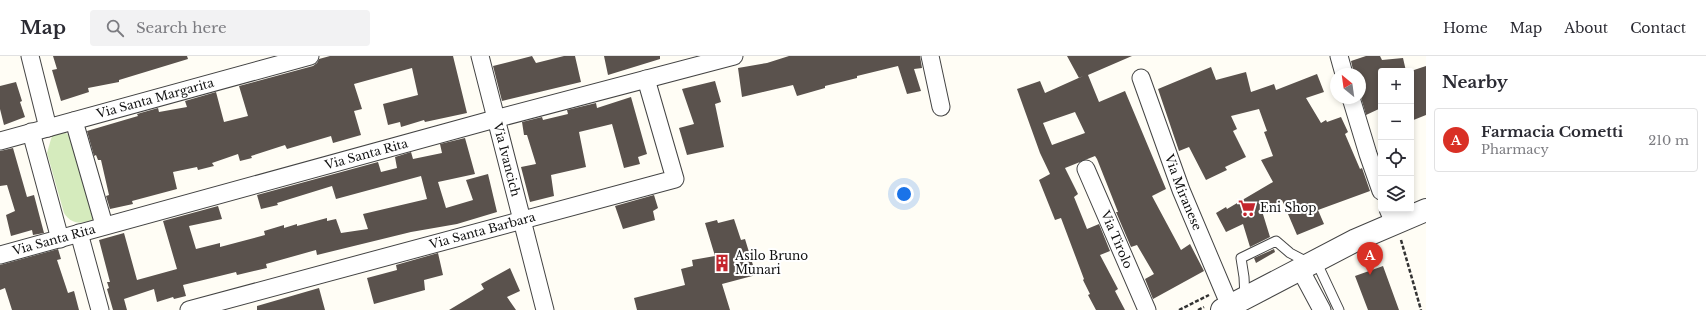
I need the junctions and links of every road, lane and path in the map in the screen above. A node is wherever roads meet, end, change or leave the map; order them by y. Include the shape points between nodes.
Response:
1 (30, 56) edge
2 (310, 56) edge
3 (480, 56) edge
4 (734, 56) edge
5 (930, 56) edge
6 (1339, 56) edge
7 (1342, 68) edge
8 (1140, 78) dead end
9 (646, 79) junction
10 (1353, 104) edge
11 (941, 107) dead end
12 (495, 119) junction
13 (74, 121) junction
14 (48, 128) junction
15 (31, 132) junction
16 (0, 140) edge
17 (1086, 169) dead end
18 (1378, 182) edge
19 (1426, 210) edge
20 (522, 220) junction
21 (1394, 223) edge
22 (104, 225) junction
23 (79, 233) junction
24 (60, 239) junction
25 (0, 255) edge
26 (1309, 265) junction
27 (1232, 305) edge
28 (100, 310) edge
29 (189, 310) edge
30 (544, 310) edge
31 (1147, 310) edge
32 (1322, 310) edge
33 (1339, 310) edge
34 (1422, 310) edge

1 - 14 street
2 - 13 street, Via Santa Margarita
3 - 12 street, Via Ivancich
4 - 9 street, Via Santa Rita
5 - 11 street
6 - 7 street
8 - 27 street, Via Miranese via 1181,190
9 - 12 street, Via Santa Rita
9 - 20 street, Via Santa Barbara via 675,179
10 - 18 street
12 - 20 street, Via Ivancich
12 - 22 street, Via Santa Rita
13 - 14 street, Via Santa Margarita
13 - 22 street
14 - 15 street, Via Santa Margarita
15 - 16 street, Via Santa Margarita
15 - 24 street
17 - 31 street, Via Tirolo
19 - 21 street
20 - 29 street, Via Santa Barbara
20 - 30 street, Via Ivancich
21 - 26 street
21 - 34 path
22 - 23 street, Via Santa Rita
23 - 24 street, Via Santa Rita
23 - 28 street
24 - 25 street, Via Santa Rita
26 - 27 street
26 - 27 lane via 1276,241 1241,258 1244,277
26 - 32 street
26 - 33 lane

